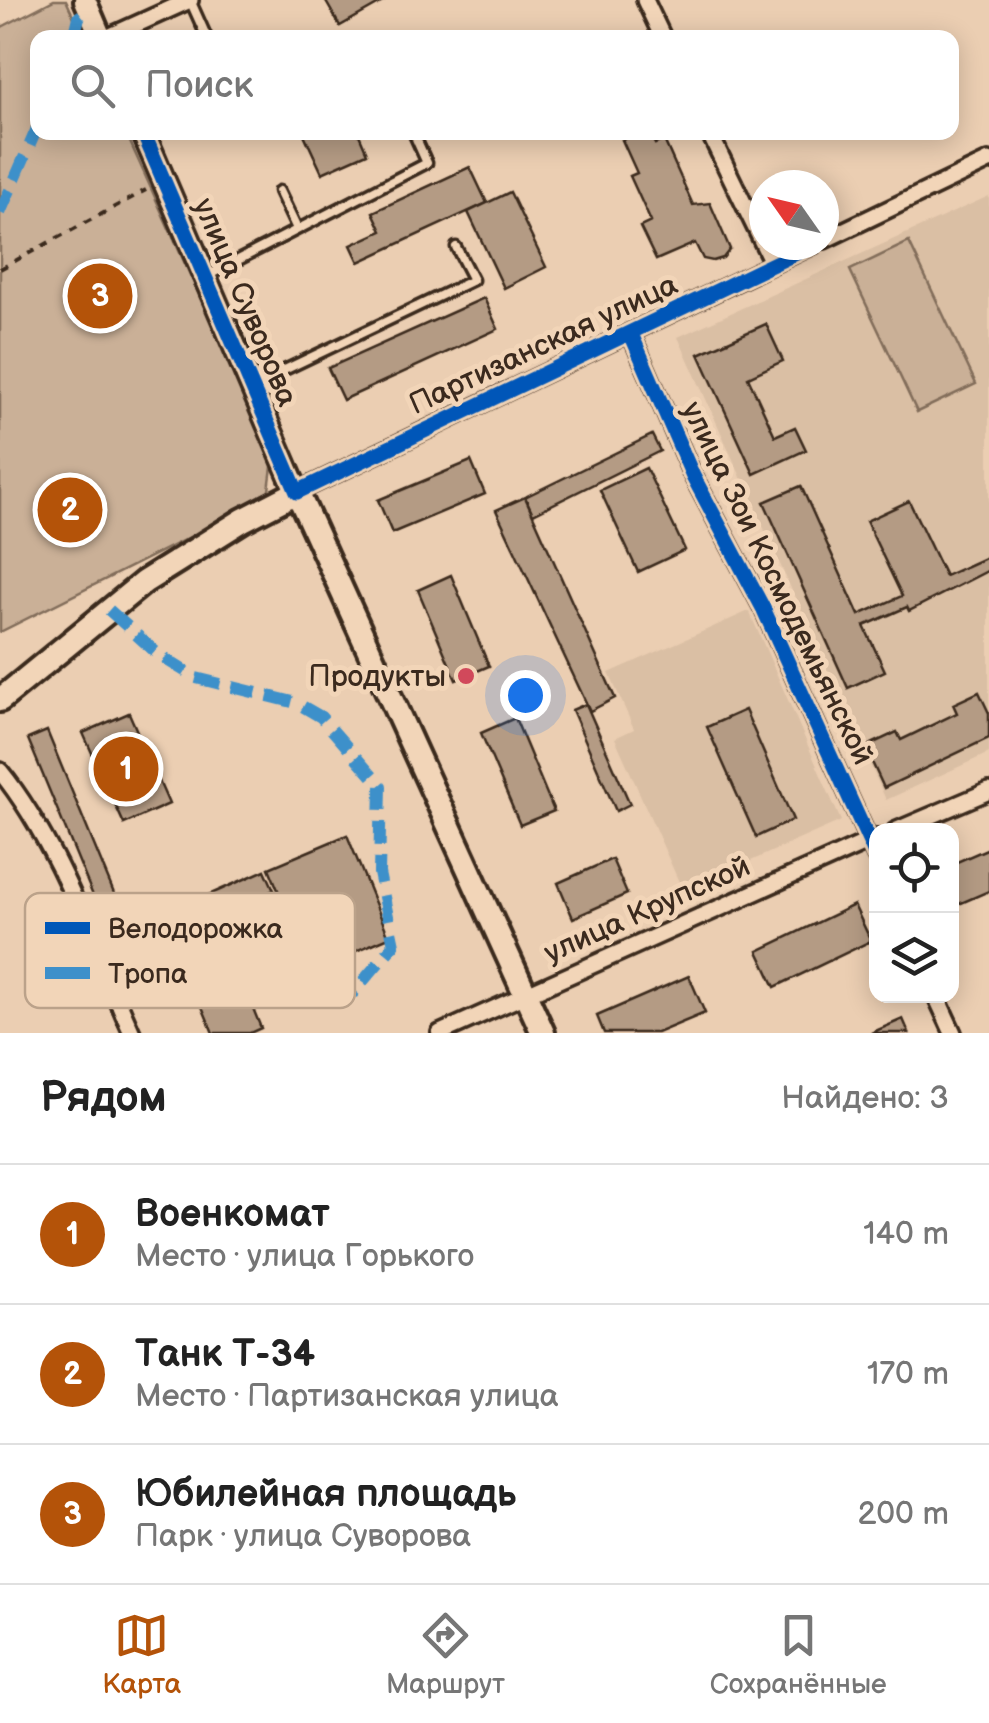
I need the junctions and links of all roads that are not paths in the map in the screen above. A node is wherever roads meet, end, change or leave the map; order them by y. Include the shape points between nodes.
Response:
1 (85, 0) edge
2 (190, 0) edge
3 (645, 0) edge
4 (100, 30) edge
5 (122, 30) edge
6 (203, 30) edge
7 (659, 30) edge
8 (146, 140) edge
9 (417, 140) edge
10 (713, 140) edge
11 (989, 160) edge
12 (279, 192) dead end
13 (298, 230) junction
14 (839, 233) edge
15 (456, 247) dead end
16 (781, 260) edge
17 (773, 264) junction
18 (205, 276) junction
19 (631, 334) junction
20 (251, 386) junction
21 (296, 492) junction
22 (0, 700) edge
23 (0, 771) edge
24 (989, 790) edge
25 (911, 823) edge
26 (869, 834) edge
27 (869, 847) edge
28 (69, 893) edge
29 (525, 994) junction
30 (939, 1003) edge
31 (121, 1008) edge
32 (132, 1033) edge
33 (440, 1033) edge
34 (543, 1033) edge
35 (953, 1033) edge

1 - 4 street
2 - 5 street
2 - 6 lane
3 - 7 street
8 - 18 street, улица Суворова
9 - 13 lane via 427,162
10 - 17 street
11 - 14 street
12 - 13 lane
13 - 18 lane
15 - 20 lane via 473,280
16 - 17 street, Партизанская улица
17 - 19 street, Партизанская улица
18 - 20 street, улица Суворова
19 - 21 street, Партизанская улица
19 - 26 street, улица Зои Космодемьянской via 693,476
20 - 21 street, улица Суворова
21 - 22 main road, Партизанская улица via 144,582
21 - 29 main road, улица Суворова
23 - 28 street via 21,796
24 - 25 street
27 - 29 street, улица Крупской
29 - 33 street, улица Крупской
29 - 34 main road, улица Суворова
30 - 35 street
31 - 32 street

